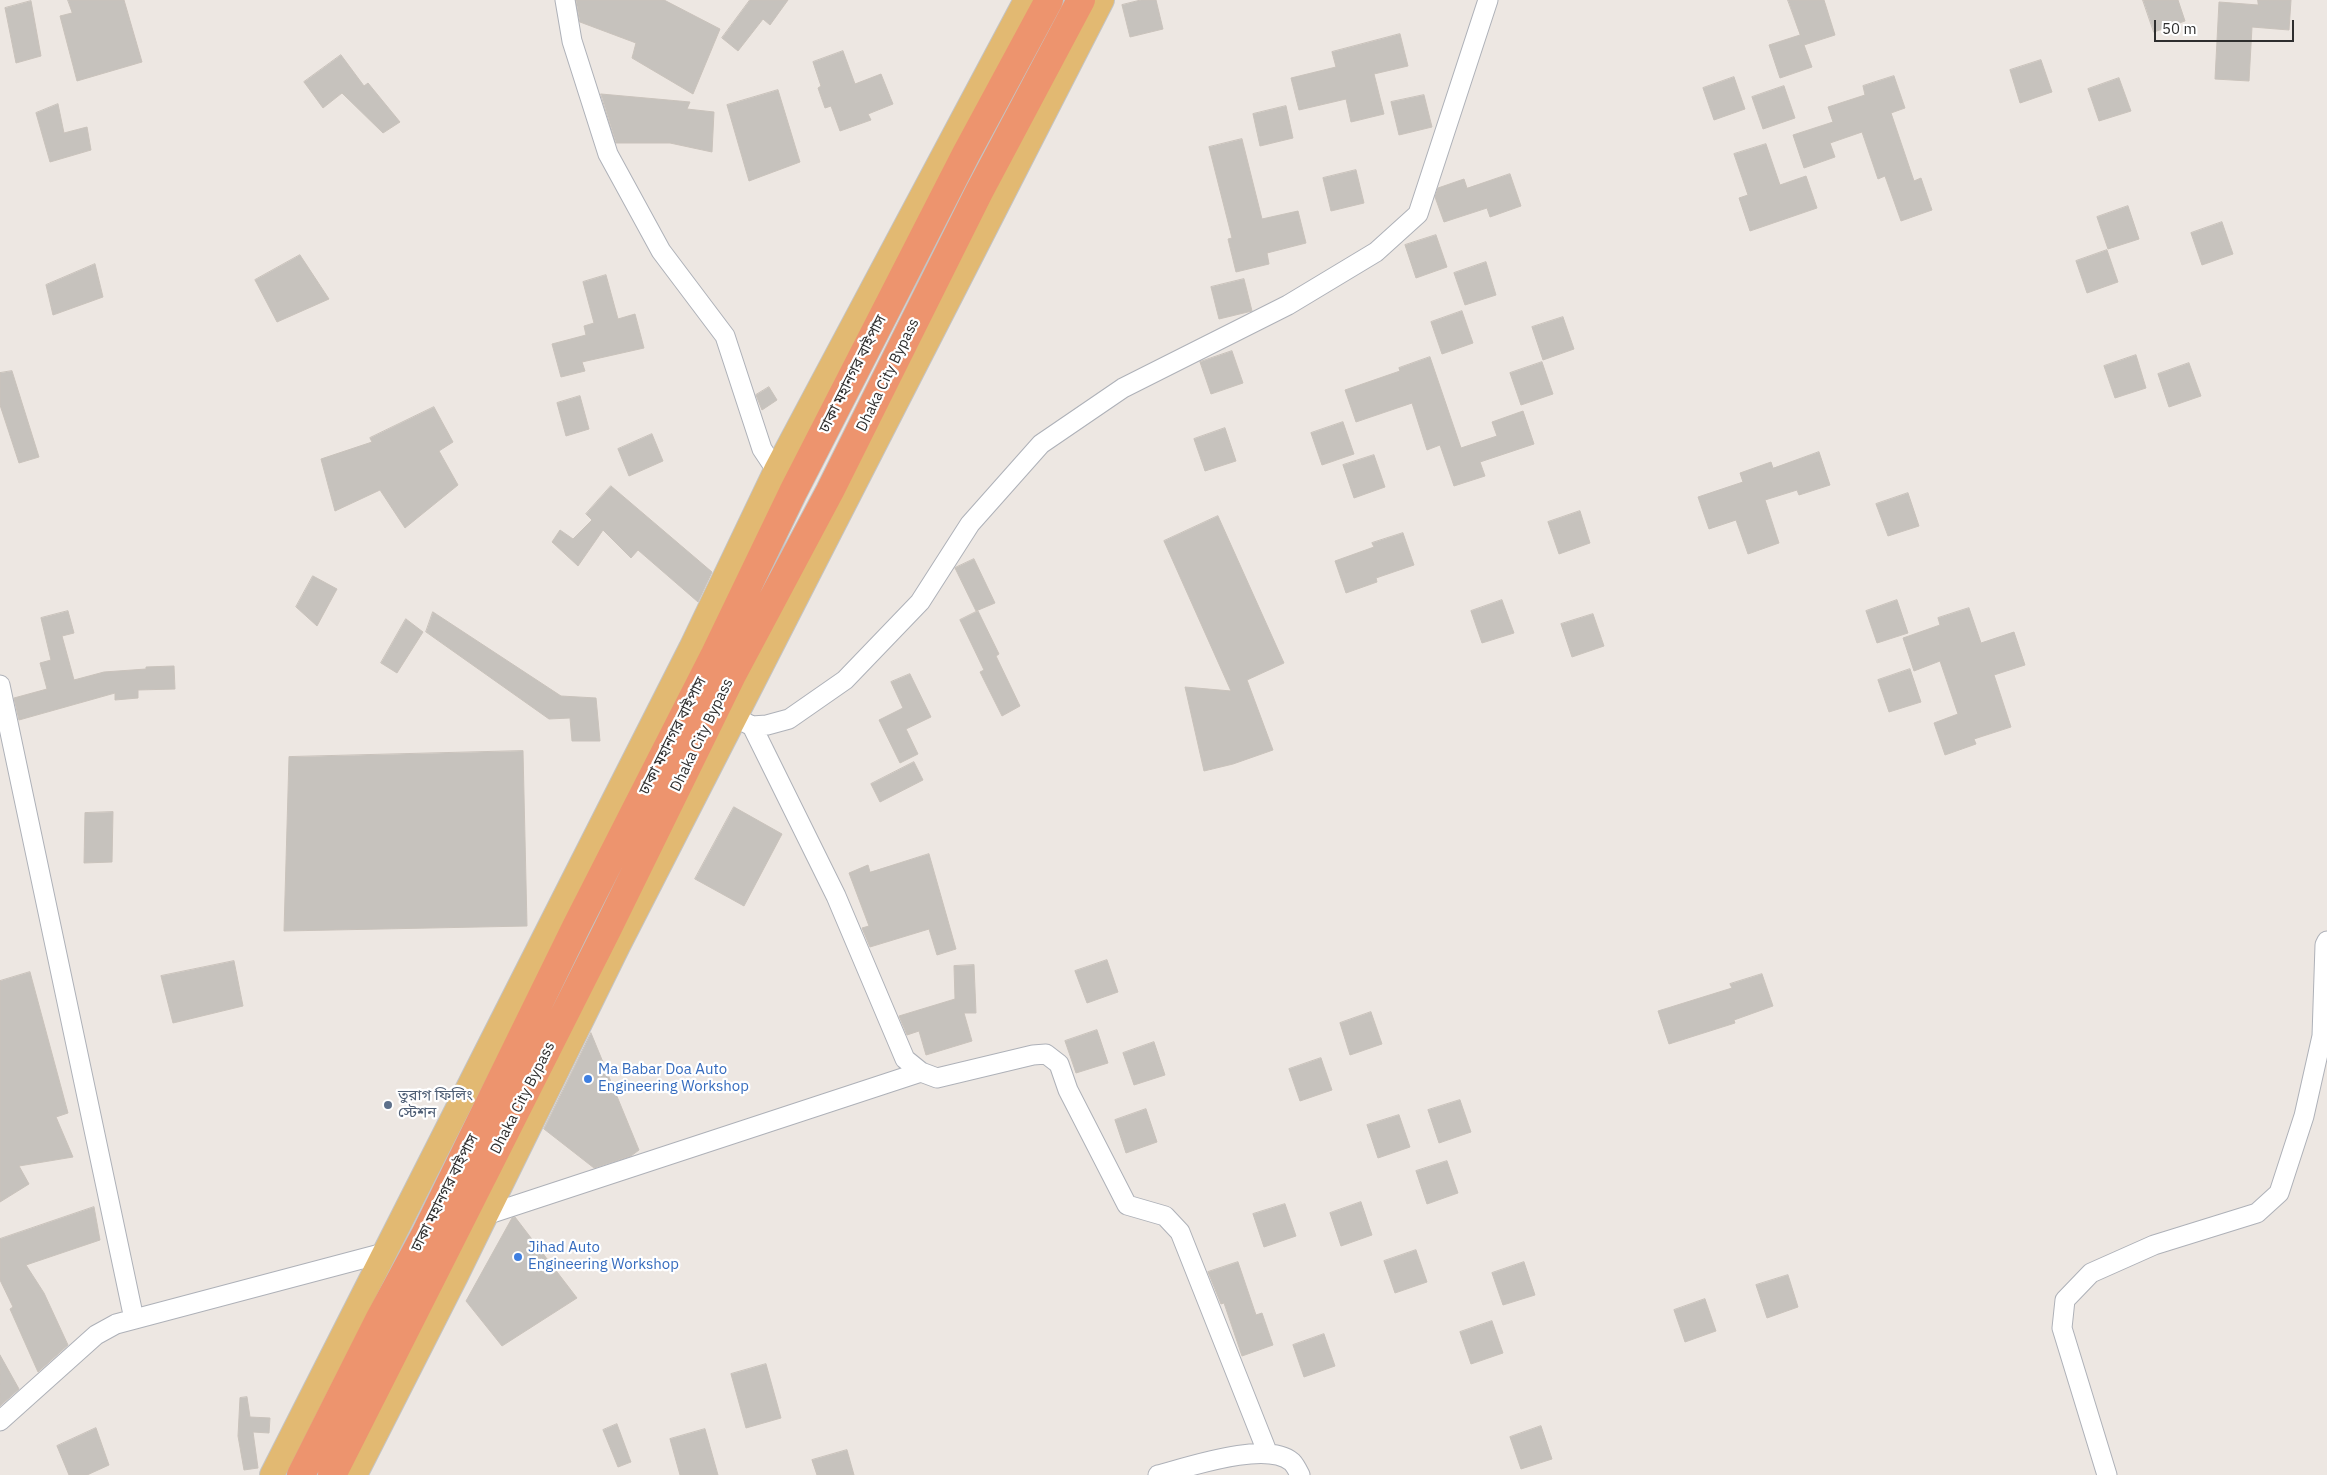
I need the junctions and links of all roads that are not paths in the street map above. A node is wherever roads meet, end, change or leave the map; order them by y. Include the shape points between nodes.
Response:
1 (565, 0) edge
2 (1026, 0) edge
3 (1049, 0) edge
4 (1081, 0) edge
5 (1102, 0) edge
6 (1488, 0) edge
7 (776, 470) junction
8 (0, 684) edge
9 (744, 722) junction
10 (2327, 941) edge
11 (921, 1072) junction
12 (486, 1215) junction
13 (384, 1253) junction
14 (134, 1319) junction
15 (0, 1421) edge
16 (1268, 1454) junction
17 (272, 1475) edge
18 (301, 1475) edge
19 (332, 1475) edge
20 (354, 1475) edge
21 (1158, 1475) edge
22 (1300, 1475) edge
23 (2107, 1475) edge

1 - 7 street via 572,41 608,154 661,251 725,336 762,449
2 - 7 main road
3 - 18 highway, ঢাকা মহানগর বাইপাস via 966,154 798,483 425,1235
4 - 19 highway, Dhaka City Bypass via 979,192 830,491 731,677 612,921
5 - 9 main road
6 - 9 street via 1418,214 1368,257 1288,305 1123,388 1041,444 970,524 920,602 845,680 789,720 767,725
7 - 13 main road via 691,648
8 - 14 street
9 - 11 street via 836,896 905,1059
9 - 12 main road via 618,946
10 - 23 street via 2322,1036 2304,1116 2279,1193 2257,1213 2154,1245 2091,1273 2066,1300 2062,1328
11 - 12 street
11 - 16 street via 937,1078 1046,1054 1059,1064 1068,1090 1127,1205 1165,1216 1180,1232
12 - 20 main road
13 - 14 street
13 - 17 main road
14 - 15 street via 96,1335
16 - 21 street via 1250,1453
16 - 22 street via 1292,1462

